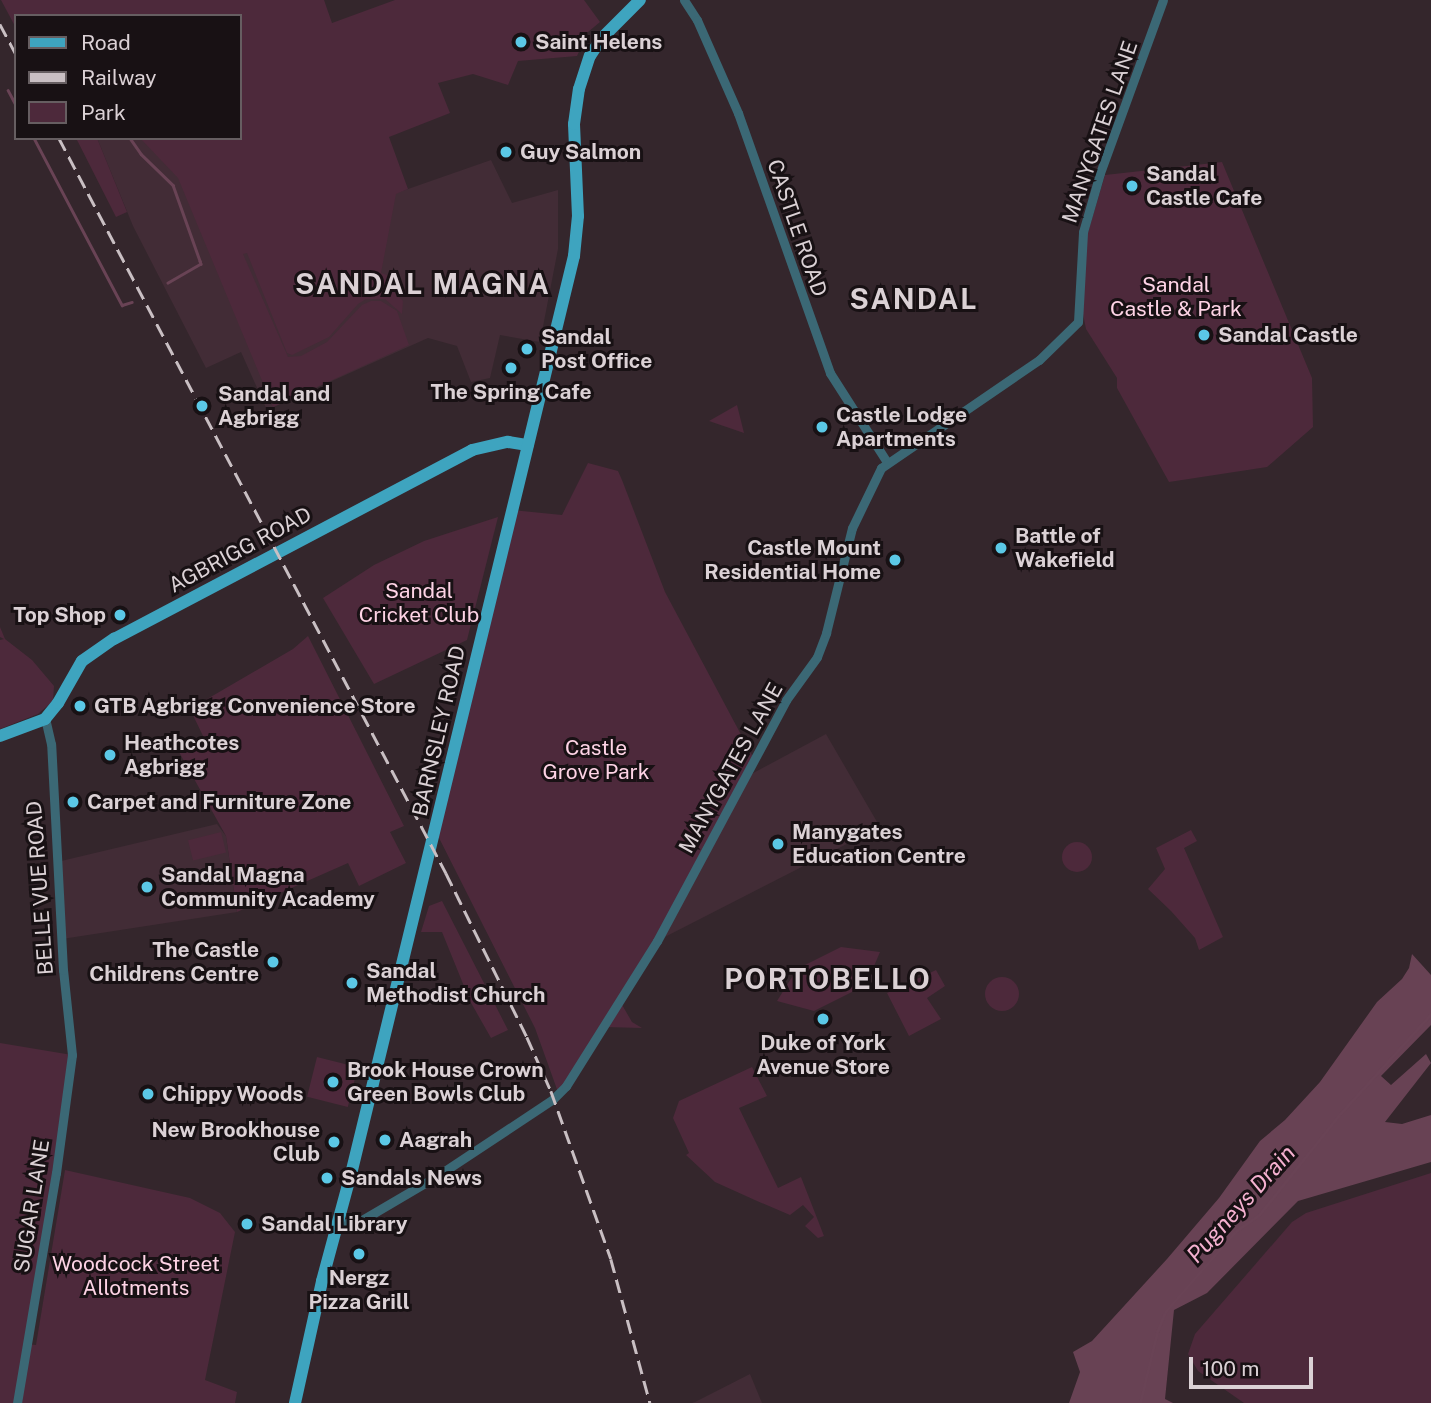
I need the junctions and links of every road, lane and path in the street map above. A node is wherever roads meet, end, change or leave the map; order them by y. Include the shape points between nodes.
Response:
1 (640, 0) edge
2 (684, 0) edge
3 (1163, 0) edge
4 (528, 445) junction
5 (887, 462) junction
6 (45, 719) junction
7 (0, 736) edge
8 (72, 1055) joint
9 (338, 1225) junction
10 (17, 1403) edge
11 (295, 1403) edge

1 - 4 main road, BARNSLEY ROAD via 601,39 580,82 574,124 578,216 574,256
2 - 5 street, CASTLE ROAD via 738,113 830,373
3 - 5 street, MANYGATES LANE via 1083,232 1078,322 1039,360
4 - 6 main road, AGBRIGG ROAD via 508,442 472,450 114,639 82,661
4 - 9 main road, BARNSLEY ROAD
5 - 9 street, MANYGATES LANE via 865,496 852,528 817,657 786,700 657,941 566,1086 437,1176 362,1220
6 - 7 main road
6 - 8 street, BELLE VUE ROAD via 51,744
8 - 10 street, SUGAR LANE
9 - 11 main road, BARNSLEY ROAD

